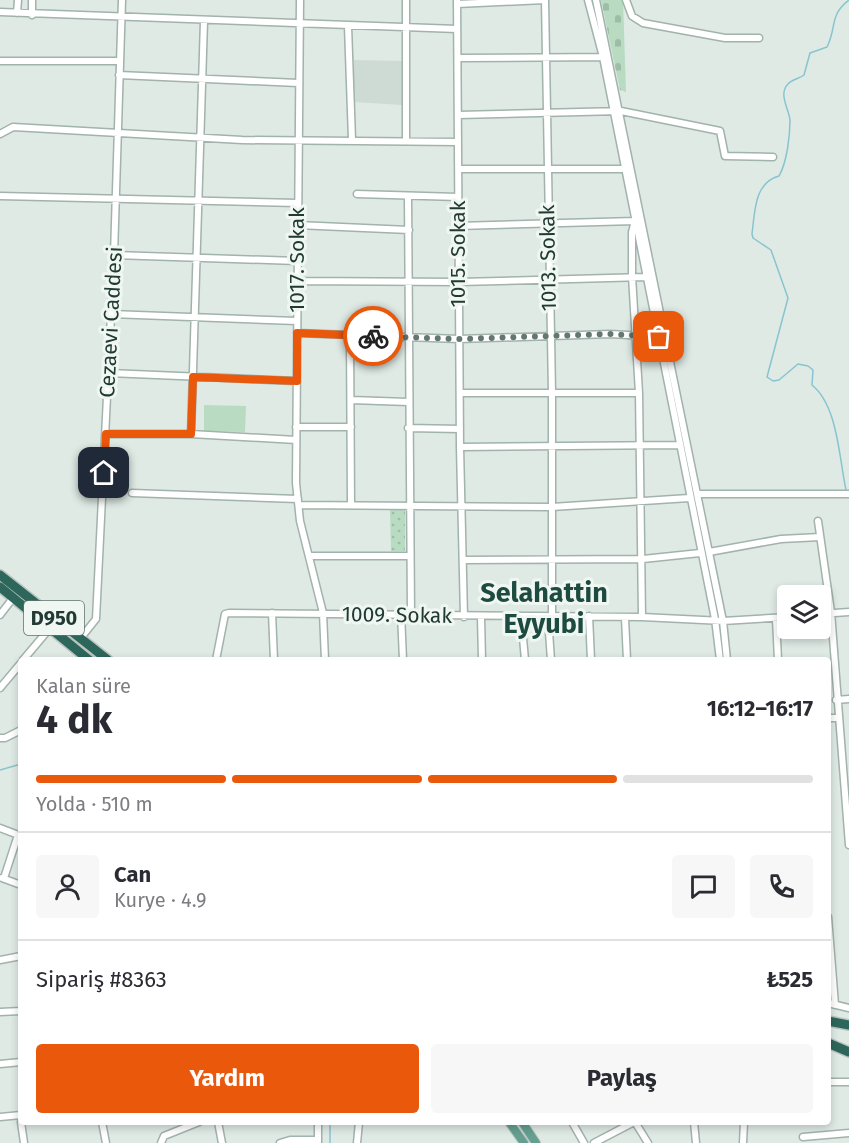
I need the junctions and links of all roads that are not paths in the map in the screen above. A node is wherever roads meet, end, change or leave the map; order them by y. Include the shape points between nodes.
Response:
1 (18, 0) edge
2 (32, 0) edge
3 (122, 0) edge
4 (300, 0) edge
5 (406, 0) edge
6 (545, 0) edge
7 (588, 0) edge
8 (596, 0) edge
9 (626, 0) edge
10 (457, 2) edge
11 (0, 12) edge
12 (17, 13) junction
13 (32, 15) junction
14 (122, 18) junction
15 (204, 21) junction
16 (300, 25) junction
17 (348, 26) junction
18 (406, 27) junction
19 (457, 29) junction
20 (759, 38) dead end
21 (547, 57) junction
22 (606, 57) junction
23 (458, 58) junction
24 (0, 61) edge
25 (120, 62) junction
26 (119, 75) junction
27 (202, 79) junction
28 (298, 83) junction
29 (617, 111) junction
30 (547, 113) junction
31 (458, 115) junction
32 (118, 132) junction
33 (0, 134) edge
34 (200, 138) junction
35 (297, 140) junction
36 (352, 140) junction
37 (406, 141) junction
38 (458, 142) junction
39 (773, 157) dead end
40 (547, 168) junction
41 (459, 169) junction
42 (624, 169) junction
43 (357, 194) dead end
44 (0, 196) edge
45 (408, 197) junction
46 (458, 197) junction
47 (116, 198) junction
48 (197, 201) junction
49 (297, 202) junction
50 (635, 221) junction
51 (548, 223) junction
52 (297, 225) junction
53 (458, 226) junction
54 (409, 230) junction
55 (114, 255) junction
56 (196, 258) junction
57 (297, 261) junction
58 (632, 276) junction
59 (646, 277) junction
60 (297, 281) junction
61 (549, 281) junction
62 (409, 282) junction
63 (459, 282) junction
64 (111, 314) junction
65 (194, 317) junction
66 (297, 321) junction
67 (297, 333) junction
68 (350, 335) junction
69 (635, 335) junction
70 (409, 337) junction
71 (549, 337) junction
72 (659, 337) junction
73 (667, 338) junction
74 (459, 339) junction
75 (109, 373) junction
76 (193, 377) junction
77 (297, 381) junction
78 (460, 393) junction
79 (552, 393) junction
80 (639, 393) junction
81 (351, 400) junction
82 (408, 402) junction
83 (297, 427) junction
84 (351, 427) junction
85 (408, 428) junction
86 (460, 429) junction
87 (106, 434) junction
88 (191, 434) junction
89 (296, 440) junction
90 (679, 445) junction
91 (459, 447) junction
92 (552, 447) junction
93 (640, 447) junction
94 (132, 493) dead end
95 (697, 494) junction
96 (849, 494) edge
97 (689, 498) junction
98 (641, 501) junction
99 (298, 502) junction
100 (351, 505) junction
101 (408, 506) junction
102 (461, 507) junction
103 (552, 507) junction
104 (818, 521) dead end
105 (820, 537) junction
106 (709, 552) junction
107 (700, 553) junction
108 (309, 556) junction
109 (410, 556) junction
110 (643, 559) junction
111 (464, 560) junction
112 (552, 560) junction
113 (0, 575) edge
114 (827, 585) edge
115 (0, 587) edge
116 (13, 598) junction
117 (831, 612) joint
118 (849, 612) edge
119 (272, 613) junction
120 (323, 613) junction
121 (401, 613) junction
122 (411, 614) junction
123 (0, 615) edge
124 (521, 616) junction
125 (589, 616) junction
126 (464, 617) junction
127 (481, 617) junction
128 (552, 617) junction
129 (642, 617) junction
130 (624, 618) junction
131 (776, 618) joint
132 (715, 619) junction
133 (723, 621) junction
134 (50, 628) junction
135 (80, 639) junction
136 (25, 657) edge
137 (85, 657) edge
138 (104, 657) edge
139 (217, 657) edge
140 (274, 657) edge
141 (325, 657) edge
142 (403, 657) edge
143 (482, 657) edge
144 (525, 657) edge
145 (551, 657) edge
146 (591, 657) edge
147 (627, 657) edge
148 (720, 657) edge
149 (727, 657) edge
150 (778, 657) edge
151 (18, 666) edge
152 (0, 688) edge
153 (849, 699) edge
154 (836, 700) junction
155 (831, 718) edge
156 (838, 718) junction
157 (18, 731) edge
158 (0, 738) edge
159 (847, 778) edge
160 (848, 813) edge
161 (0, 828) edge
162 (18, 834) edge
163 (18, 840) edge
164 (849, 845) edge
165 (2, 877) edge
166 (18, 884) edge
167 (18, 957) edge
168 (0, 960) edge
169 (831, 1004) edge
170 (849, 1008) edge
171 (18, 1011) edge
172 (0, 1012) edge
173 (831, 1021) edge
174 (849, 1025) edge
175 (831, 1044) edge
176 (849, 1052) edge
177 (18, 1062) edge
178 (0, 1064) edge
179 (831, 1082) edge
180 (849, 1082) edge
181 (0, 1116) edge
182 (18, 1118) edge
183 (22, 1125) edge
184 (103, 1125) edge
185 (192, 1125) edge
186 (219, 1125) edge
187 (318, 1125) edge
188 (359, 1125) edge
189 (511, 1125) edge
190 (524, 1125) edge
191 (574, 1125) edge
192 (629, 1125) edge
193 (637, 1125) edge
194 (694, 1125) edge
195 (744, 1125) edge
196 (849, 1133) edge
197 (803, 1137) dead end
198 (318, 1142) edge
199 (24, 1143) edge
200 (106, 1143) edge
201 (161, 1143) edge
202 (222, 1143) edge
203 (280, 1143) edge
204 (357, 1143) edge
205 (524, 1143) edge
206 (536, 1143) edge
207 (584, 1143) edge
208 (594, 1143) edge
209 (648, 1143) edge
210 (696, 1143) edge
211 (743, 1143) edge

1 - 12 street
2 - 13 street
3 - 14 street, Cezaevi Caddesi
4 - 16 street, 1017. Sokak
5 - 18 street
6 - 10 street
6 - 21 street, 1013. Sokak
7 - 22 street
8 - 22 street
9 - 20 street via 632,16 643,23 725,38
10 - 19 street, 1015. Sokak
11 - 12 street
12 - 13 street
13 - 14 street
14 - 15 street
14 - 25 street, Cezaevi Caddesi
15 - 16 street
15 - 27 street
16 - 17 street
16 - 28 street, 1017. Sokak
17 - 18 street
17 - 36 street
18 - 19 street
18 - 37 street
19 - 23 street, 1015. Sokak
21 - 22 street
21 - 23 street
21 - 30 street, 1013. Sokak
22 - 29 street
23 - 31 street, 1015. Sokak
24 - 25 street
25 - 26 street, Cezaevi Caddesi
26 - 27 street
26 - 32 street, Cezaevi Caddesi
27 - 28 street
27 - 34 street
28 - 35 street, 1017. Sokak
29 - 30 street
29 - 39 street via 720,131 725,156
29 - 42 street
29 - 73 street
30 - 31 street
30 - 40 street, 1013. Sokak
31 - 38 street, 1015. Sokak
32 - 33 street via 13,127
32 - 34 street
32 - 47 street, Cezaevi Caddesi
34 - 35 street
34 - 48 street
35 - 36 street
35 - 49 street, 1017. Sokak
36 - 37 street
37 - 38 street
38 - 41 street, 1015. Sokak
40 - 41 street
40 - 42 street
40 - 51 street, 1013. Sokak
41 - 46 street, 1015. Sokak
42 - 50 street
43 - 45 street
44 - 47 street
45 - 46 street
45 - 54 street
46 - 53 street, 1015. Sokak
47 - 48 street
47 - 55 street, Cezaevi Caddesi
48 - 49 street
48 - 56 street
49 - 52 street, 1017. Sokak
50 - 51 street
50 - 58 street
50 - 59 street
51 - 53 street
51 - 61 street, 1013. Sokak
52 - 54 street
52 - 57 street, 1017. Sokak
53 - 63 street, 1015. Sokak
54 - 62 street
55 - 56 street
55 - 64 street, Cezaevi Caddesi
56 - 57 street
56 - 65 street
57 - 60 street, 1017. Sokak
58 - 59 street
58 - 61 street
58 - 69 street
59 - 72 street
60 - 62 street
60 - 66 street, 1017. Sokak
61 - 63 street
61 - 71 street, 1013. Sokak
62 - 63 street
62 - 70 street
63 - 74 street, 1015. Sokak
64 - 65 street
64 - 75 street, Cezaevi Caddesi
65 - 66 street
65 - 76 street
66 - 67 street, 1017. Sokak
67 - 68 street
67 - 77 street, 1017. Sokak
68 - 70 street
68 - 81 street
69 - 71 street
69 - 72 street
69 - 80 street
70 - 74 street
70 - 82 street
71 - 74 street
71 - 79 street, 1013. Sokak
72 - 73 street
72 - 90 street
73 - 95 street
74 - 78 street, 1015. Sokak
75 - 76 street
75 - 87 street, Cezaevi Caddesi
76 - 77 street
76 - 88 street
77 - 83 street, 1017. Sokak
78 - 79 street
78 - 86 street, 1015. Sokak
79 - 80 street
79 - 92 street, 1013. Sokak
80 - 93 street
81 - 82 street
81 - 84 street
82 - 85 street
83 - 84 street
83 - 89 street, 1017. Sokak
84 - 100 street
85 - 86 street
85 - 101 street
86 - 91 street, 1015. Sokak
87 - 88 street
87 - 135 street, Cezaevi Caddesi via 96,619
88 - 89 street
89 - 99 street, 1017. Sokak
90 - 93 street
90 - 97 street
91 - 92 street
91 - 102 street, 1015. Sokak
92 - 93 street
92 - 103 street, 1013. Sokak
93 - 98 street
94 - 99 street
95 - 96 street
95 - 106 street
97 - 98 street
97 - 107 street
98 - 103 street
98 - 110 street
99 - 100 street
99 - 108 street, 1017. Sokak
100 - 101 street
101 - 102 street
101 - 109 street
102 - 103 street
102 - 111 street, 1015. Sokak
103 - 112 street, 1013. Sokak
104 - 105 street
105 - 106 street via 781,539
105 - 114 street
106 - 133 street
107 - 110 street
107 - 132 street
108 - 109 street
108 - 120 street, 1017. Sokak
109 - 122 street
110 - 112 street
110 - 129 street
111 - 112 street
111 - 126 street, 1015. Sokak
112 - 128 street, 1013. Sokak
113 - 135 highway, D950
115 - 116 highway, D950
116 - 123 street
116 - 134 highway, D950
117 - 118 street
117 - 154 street
119 - 120 street, 1009. Sokak
119 - 139 street, 1009. Sokak via 225,614
119 - 140 street
120 - 121 street, 1009. Sokak
120 - 141 street, 1017. Sokak
121 - 122 street, 1009. Sokak
121 - 142 street
122 - 126 street, 1009. Sokak
124 - 127 street, 1009. Sokak
124 - 128 street, 1009. Sokak
124 - 144 street
125 - 128 street, 1009. Sokak
125 - 130 street, 1009. Sokak
125 - 146 street
126 - 127 street, 1009. Sokak
127 - 143 street
128 - 145 street, 1013. Sokak
129 - 130 street, 1009. Sokak
129 - 132 street, 1009. Sokak
130 - 147 street
131 - 133 street, 1009. Sokak
131 - 150 street
132 - 133 street, 1009. Sokak
132 - 148 street
133 - 149 street
134 - 136 street
134 - 137 highway, D950
135 - 138 highway, D950
151 - 152 street
153 - 154 street
154 - 156 street
155 - 156 street
156 - 159 street
157 - 158 street
159 - 160 street
160 - 164 street
161 - 162 street
163 - 165 street
165 - 166 street
167 - 168 street
169 - 170 street
171 - 172 street
173 - 174 highway
175 - 176 highway
177 - 178 street
179 - 180 street
181 - 182 street
183 - 199 street
184 - 200 street
185 - 201 street via 164,1136
186 - 202 street
187 - 198 street
188 - 204 street
189 - 205 main road
190 - 206 main road
191 - 207 street
192 - 208 street
193 - 209 street
194 - 210 street
195 - 211 street
196 - 197 street
198 - 203 street

